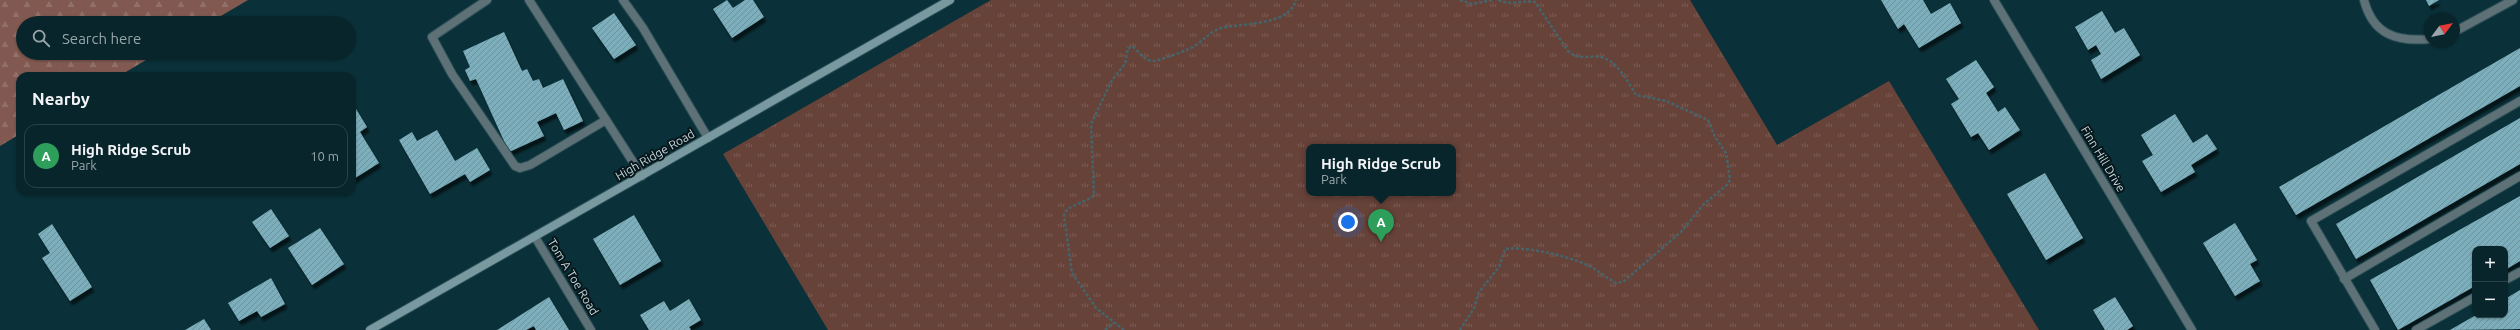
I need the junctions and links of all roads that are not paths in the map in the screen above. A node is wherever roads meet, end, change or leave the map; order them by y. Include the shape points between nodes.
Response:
1 (487, 0) edge
2 (529, 0) edge
3 (624, 0) edge
4 (950, 0) edge
5 (1994, 0) edge
6 (2364, 0) edge
7 (2513, 0) edge
8 (2460, 29) edge
9 (2424, 40) edge
10 (2520, 101) edge
11 (606, 120) junction
12 (708, 138) junction
13 (642, 176) junction
14 (2520, 176) edge
15 (535, 237) junction
16 (2520, 272) edge
17 (2508, 278) edge
18 (2344, 279) junction
19 (2472, 299) edge
20 (370, 330) edge
21 (591, 330) edge
22 (2192, 330) edge
23 (2375, 330) edge
24 (2416, 330) edge

1 - 11 street via 432,37 452,74 515,166 520,168 530,165
2 - 11 street
3 - 12 street
4 - 12 street, High Ridge Road
5 - 22 street, Finn Hill Drive
6 - 9 street via 2368,13 2378,28 2393,37 2411,41
7 - 8 street
10 - 18 street via 2311,221
11 - 13 street
12 - 13 street, High Ridge Road
13 - 15 street, High Ridge Road
14 - 18 street
15 - 20 street, High Ridge Road
15 - 21 street, Tom A Toe Road
16 - 17 street
18 - 23 street
19 - 24 street

